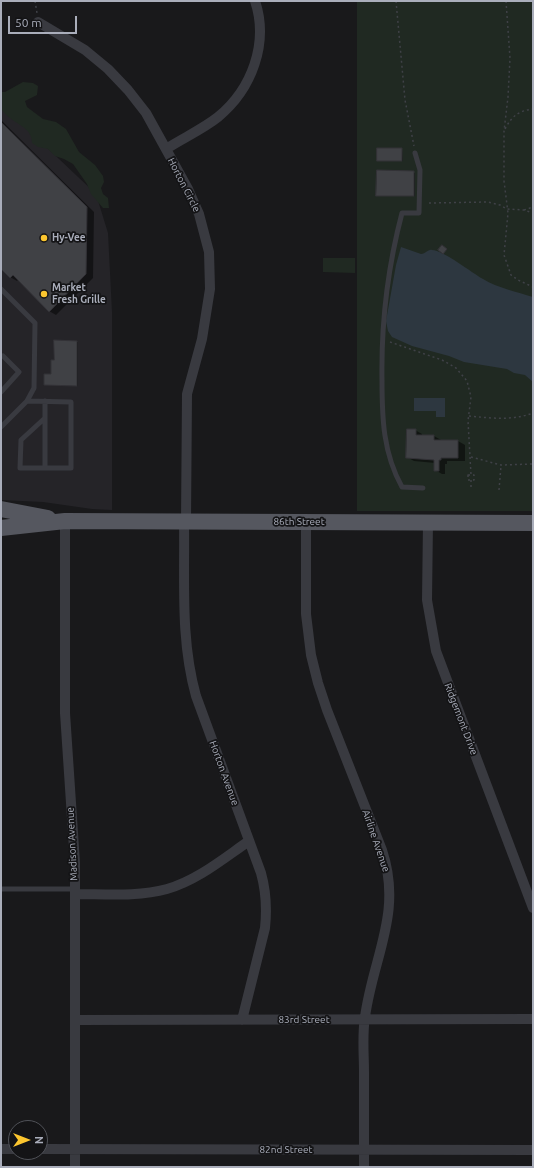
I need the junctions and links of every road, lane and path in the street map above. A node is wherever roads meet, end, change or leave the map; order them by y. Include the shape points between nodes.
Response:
1 (35, 1) edge
2 (255, 1) edge
3 (396, 1) edge
4 (506, 1) edge
5 (38, 22) joint
6 (533, 109) edge
7 (504, 131) junction
8 (166, 149) junction
9 (415, 153) joint
10 (428, 203) dead end
11 (533, 207) edge
12 (507, 209) junction
13 (524, 210) junction
14 (533, 213) edge
15 (533, 287) edge
16 (1, 289) edge
17 (382, 334) junction
18 (3, 356) dead end
19 (1, 392) edge
20 (27, 401) junction
21 (45, 401) junction
22 (533, 413) edge
23 (469, 416) junction
24 (44, 418) junction
25 (1, 427) edge
26 (471, 457) junction
27 (533, 464) edge
28 (501, 465) junction
29 (44, 468) junction
30 (423, 488) dead end
31 (471, 488) dead end
32 (499, 490) dead end
33 (1, 509) edge
34 (65, 521) junction
35 (185, 521) junction
36 (306, 522) junction
37 (428, 522) junction
38 (533, 523) edge
39 (1, 528) edge
40 (249, 841) junction
41 (1, 889) edge
42 (75, 892) junction
43 (533, 908) edge
44 (75, 1020) junction
45 (242, 1020) junction
46 (365, 1020) junction
47 (533, 1020) edge
48 (48, 1149) edge
49 (75, 1150) junction
50 (364, 1150) junction
51 (533, 1150) edge
52 (75, 1167) edge
53 (364, 1167) edge

1 - 5 path
2 - 8 street via 260,40 256,62 245,86 235,101 218,117
3 - 9 path via 405,100
4 - 7 path via 510,76
5 - 8 street, Horton Circle via 85,50 108,69 146,113
6 - 7 path via 519,112 510,119
7 - 12 path
8 - 35 street, Horton Circle via 199,214 210,271 207,314 187,394
9 - 17 lane via 420,170 419,213 402,213 392,249
10 - 12 path via 488,202
11 - 13 path
12 - 13 path
12 - 15 path via 504,255 507,266 518,280
13 - 14 path
16 - 20 lane via 35,323 34,388
17 - 23 path via 387,341 436,357 456,368 470,388
17 - 30 lane via 382,426 387,451 402,486
18 - 19 lane via 19,372
20 - 21 lane
20 - 25 lane
21 - 24 lane
21 - 29 lane via 71,402 72,468
22 - 23 path via 520,418 505,419
23 - 26 path
24 - 29 lane
24 - 29 lane via 21,440 20,468
26 - 28 path
26 - 31 path via 471,475 474,475
27 - 28 path
28 - 32 path
33 - 34 main road, 86th Street
34 - 35 main road, 86th Street
34 - 39 main road, 86th Street
34 - 42 street, Madison Avenue via 65,713
35 - 36 main road, 86th Street
35 - 40 street, Horton Avenue via 185,632 190,675
36 - 37 main road, 86th Street
36 - 46 street, Airline Avenue via 306,614 313,662 327,710 382,850 390,890 389,916
37 - 38 main road, 86th Street
37 - 43 street, Ridgemont Drive via 427,600 436,651
40 - 42 street via 194,878 169,888 130,894
40 - 45 street, Horton Avenue via 264,887 267,914
41 - 42 lane
42 - 44 street, Madison Avenue
44 - 45 street, 83rd Street
44 - 49 street, Madison Avenue
45 - 46 street, 83rd Street
46 - 47 street, 83rd Street
46 - 50 street, Airline Avenue
48 - 49 street, 82nd Street
49 - 50 street, 82nd Street
49 - 52 street, Madison Avenue
50 - 51 street, 82nd Street
50 - 53 street, Airline Avenue

